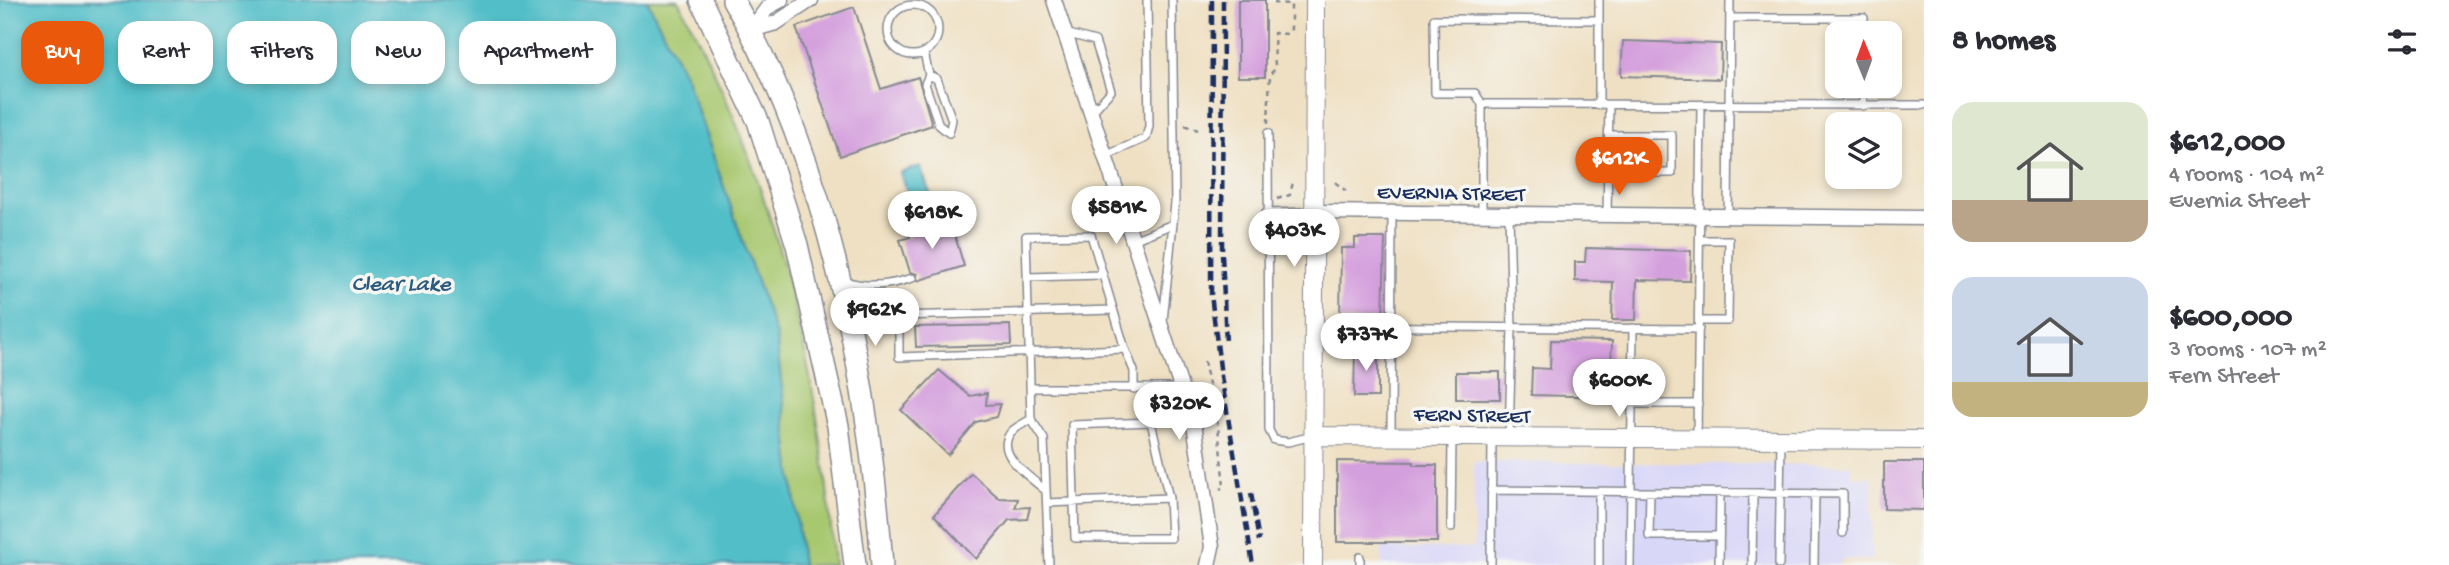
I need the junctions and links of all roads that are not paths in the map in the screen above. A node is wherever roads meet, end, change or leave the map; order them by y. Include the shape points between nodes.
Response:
1 (701, 0) edge
2 (733, 0) edge
3 (781, 0) edge
4 (811, 0) edge
5 (1054, 0) edge
6 (1147, 0) edge
7 (1172, 0) edge
8 (1315, 0) edge
9 (1599, 0) edge
10 (1730, 0) edge
11 (906, 3) edge
12 (1730, 19) junction
13 (1599, 20) junction
14 (1864, 21) edge
15 (751, 30) junction
16 (1065, 33) junction
17 (721, 40) junction
18 (924, 52) junction
19 (929, 75) junction
20 (1863, 98) edge
21 (946, 103) junction
22 (1482, 104) junction
23 (1599, 105) junction
24 (1609, 105) junction
25 (1701, 105) junction
26 (1729, 105) junction
27 (1863, 106) junction
28 (1924, 106) edge
29 (933, 108) junction
30 (1091, 113) junction
31 (1268, 133) road end
32 (1609, 135) junction
33 (1105, 156) junction
34 (1608, 173) junction
35 (1314, 212) junction
36 (1266, 213) junction
37 (1392, 213) junction
38 (1482, 214) junction
39 (1509, 214) junction
40 (1607, 215) junction
41 (1702, 216) junction
42 (1728, 216) junction
43 (1924, 218) edge
44 (1173, 224) junction
45 (1133, 240) junction
46 (1701, 240) junction
47 (1103, 275) junction
48 (1027, 277) junction
49 (837, 278) junction
50 (912, 278) dead end
51 (1113, 310) junction
52 (1028, 312) junction
53 (1162, 325) junction
54 (1391, 325) junction
55 (1699, 325) junction
56 (1313, 326) junction
57 (1512, 328) junction
58 (1633, 328) junction
59 (1125, 349) junction
60 (1029, 353) junction
61 (1031, 388) junction
62 (1182, 388) junction
63 (1134, 389) junction
64 (1149, 389) junction
65 (1632, 404) junction
66 (1698, 404) junction
67 (1031, 419) junction
68 (1151, 422) junction
69 (1313, 436) junction
70 (1391, 436) junction
71 (1452, 437) junction
72 (1500, 437) junction
73 (1631, 438) junction
74 (1697, 439) junction
75 (1781, 439) junction
76 (1924, 440) edge
77 (1492, 489) junction
78 (1046, 491) junction
79 (1599, 491) junction
80 (1630, 491) junction
81 (1650, 492) junction
82 (1720, 492) junction
83 (1753, 493) junction
84 (1780, 493) junction
85 (1815, 493) junction
86 (1169, 498) junction
87 (1046, 502) junction
88 (1074, 502) junction
89 (1451, 528) dead end
90 (1843, 533) dead end
91 (1719, 536) junction
92 (855, 565) edge
93 (882, 565) edge
94 (1049, 565) edge
95 (1208, 565) edge
96 (1313, 565) edge
97 (1491, 565) edge
98 (1599, 565) edge
99 (1630, 565) edge
100 (1719, 565) edge
101 (1752, 565) edge
102 (1779, 565) edge
103 (1814, 565) edge

1 - 17 main road
2 - 15 main road
3 - 15 street via 768,7
4 - 15 street via 776,23
5 - 16 street
6 - 33 lane via 1146,138
7 - 44 lane
8 - 35 street
9 - 13 lane
10 - 12 lane
11 - 18 lane via 935,18 938,34
11 - 18 lane via 890,23 890,39 901,51
12 - 14 lane
12 - 26 lane
13 - 22 lane via 1434,19 1435,93 1475,93
13 - 23 lane
15 - 17 main road
15 - 49 main road via 811,179
16 - 30 street
16 - 30 lane via 1095,41 1111,91
17 - 92 main road via 758,121 815,313 838,426
18 - 19 lane
19 - 21 lane via 937,79
19 - 29 lane via 925,85
20 - 27 lane
21 - 29 lane
21 - 29 lane via 952,120 949,133 939,125
22 - 23 lane
22 - 38 lane
23 - 24 lane
24 - 25 lane
24 - 32 lane
25 - 26 lane
25 - 41 lane
26 - 27 lane
26 - 42 lane
27 - 28 lane
30 - 33 street
31 - 36 lane
32 - 34 lane
32 - 34 lane via 1672,135 1672,173
33 - 45 street
34 - 40 lane
35 - 36 lane
35 - 37 street, EVERNIA STREET
35 - 56 street
36 - 69 lane via 1269,430 1274,440 1288,442
37 - 38 street, EVERNIA STREET
37 - 54 lane
38 - 39 street, EVERNIA STREET
39 - 40 street, EVERNIA STREET
39 - 57 lane
40 - 41 street, EVERNIA STREET
41 - 42 street, EVERNIA STREET
41 - 46 lane
42 - 43 street, EVERNIA STREET
44 - 45 lane
44 - 53 lane
45 - 53 street
46 - 55 lane
46 - 55 lane via 1729,240 1728,321
47 - 48 lane
47 - 48 lane via 1091,235 1026,236
47 - 51 lane
48 - 52 lane
49 - 50 lane via 870,286
49 - 93 main road via 867,425
51 - 52 lane
51 - 59 lane
52 - 60 lane
52 - 60 lane via 899,316 899,356
53 - 62 street
54 - 56 lane
54 - 57 lane
54 - 70 lane
55 - 58 lane
55 - 66 lane
56 - 69 street
57 - 58 lane
57 - 72 lane
58 - 65 lane
59 - 60 lane
59 - 63 lane via 1134,371
60 - 61 lane
61 - 63 lane
61 - 67 lane
62 - 64 lane
62 - 95 street via 1205,486 1212,547
63 - 64 lane
64 - 68 lane
65 - 66 lane
65 - 73 lane
66 - 74 lane
67 - 78 lane via 1044,439
67 - 78 lane via 1012,432 1006,446 1011,460
68 - 86 lane
68 - 88 lane via 1072,425
69 - 70 street, FERN STREET
69 - 96 street
70 - 71 street, FERN STREET
71 - 72 street, FERN STREET
71 - 89 lane
72 - 73 street, FERN STREET
72 - 77 lane
73 - 74 street, FERN STREET
73 - 80 lane
74 - 75 street, FERN STREET
75 - 76 street, FERN STREET
75 - 84 lane
77 - 79 lane
77 - 97 lane
78 - 87 lane
79 - 80 lane
79 - 98 lane
80 - 81 lane
80 - 99 lane
81 - 82 lane
81 - 91 lane via 1649,536
82 - 83 lane
82 - 91 lane
83 - 84 lane
83 - 101 lane
84 - 85 lane
84 - 102 lane
85 - 90 lane via 1843,494
85 - 103 lane
86 - 88 lane
86 - 88 lane via 1171,538 1075,538
87 - 88 lane
87 - 94 lane
91 - 100 lane

